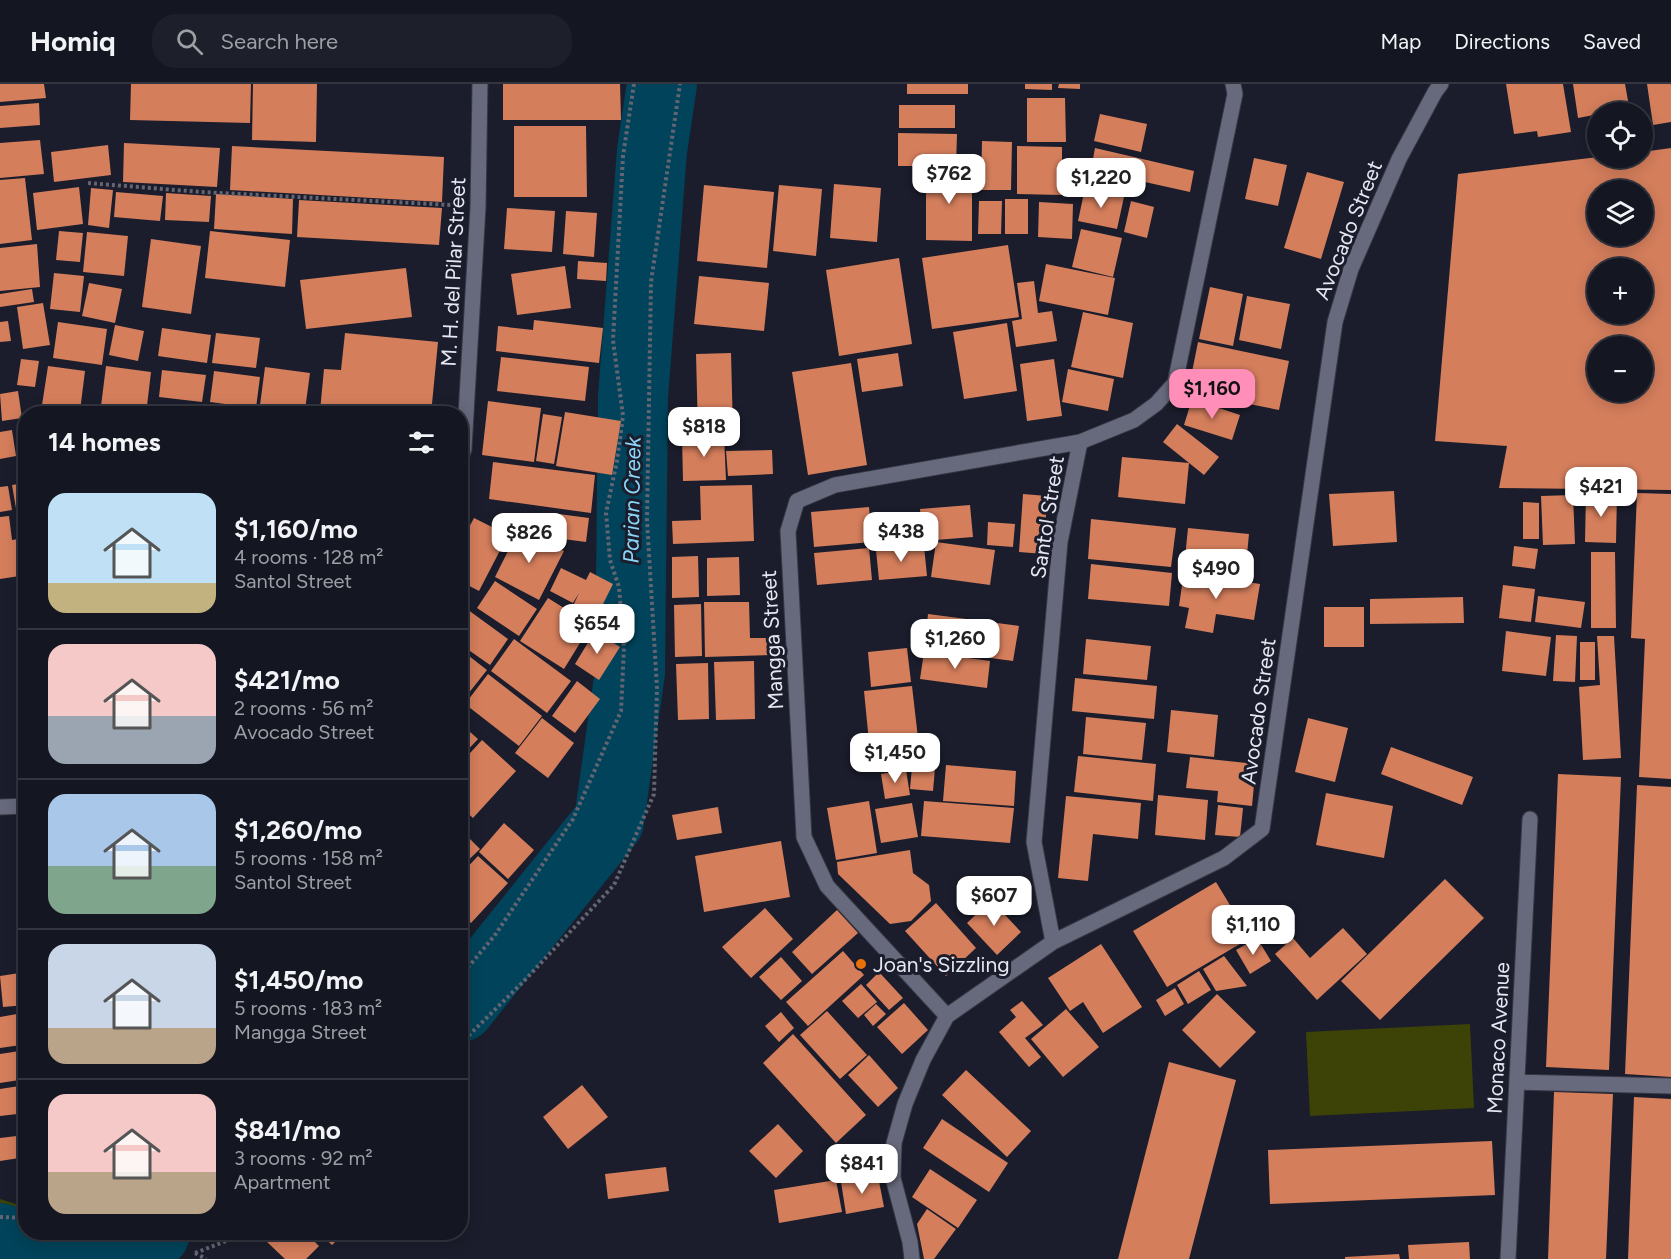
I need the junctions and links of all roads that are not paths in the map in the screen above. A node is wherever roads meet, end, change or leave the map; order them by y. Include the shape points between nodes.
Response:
1 (480, 84) edge
2 (1233, 84) edge
3 (1441, 84) edge
4 (466, 406) edge
5 (1080, 442) junction
6 (18, 806) edge
7 (0, 807) edge
8 (1530, 819) dead end
9 (1053, 942) junction
10 (947, 1016) junction
11 (1518, 1082) junction
12 (1671, 1086) edge
13 (912, 1259) edge
14 (1508, 1259) edge

1 - 4 street, M. H. del Pilar Street via 478,207
2 - 5 street, Santol Street via 1235,94 1175,383 1156,405 1134,420
3 - 9 street, Avocado Street via 1395,169 1351,269 1335,322 1262,829 1224,858
5 - 9 street, Santol Street via 1060,542 1034,842
5 - 10 street, Mangga Street via 835,485 797,501 788,531 804,837 827,886
6 - 7 street
8 - 11 street, Monaco Avenue
9 - 10 street, Avocado Street
10 - 13 street, Avocado Street via 923,1060 894,1143 893,1178
11 - 12 street
11 - 14 street, Monaco Avenue

